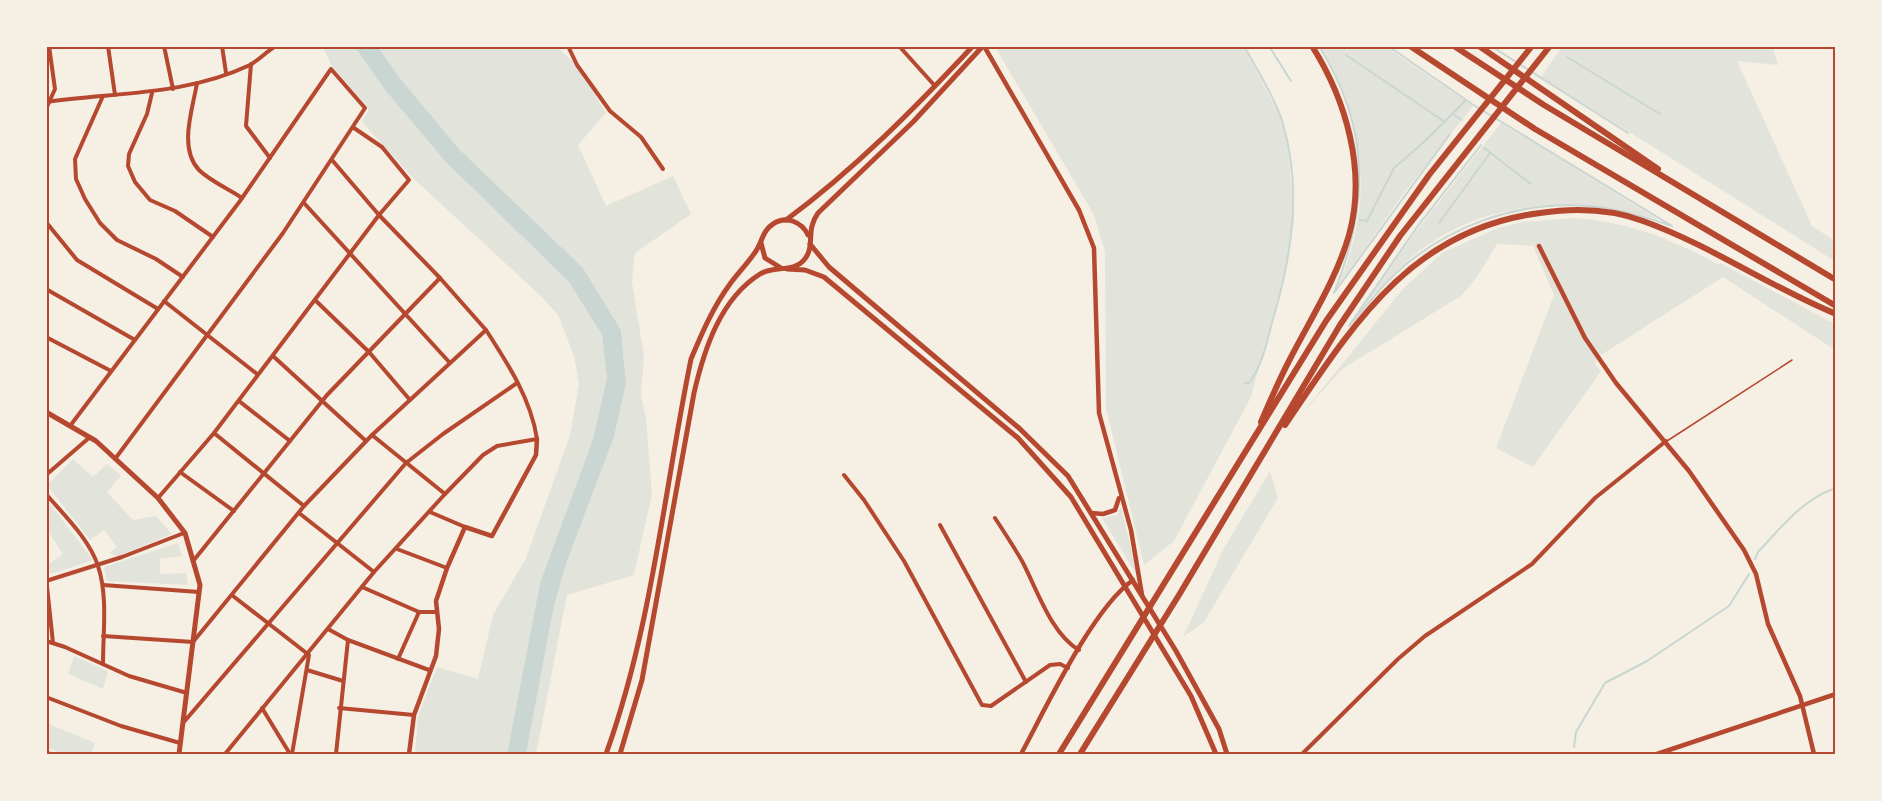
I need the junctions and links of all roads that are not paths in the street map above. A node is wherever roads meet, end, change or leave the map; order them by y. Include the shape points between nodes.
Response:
1 (49, 46) edge
2 (108, 46) edge
3 (164, 46) edge
4 (222, 46) edge
5 (568, 46) edge
6 (899, 46) edge
7 (973, 46) edge
8 (983, 46) edge
9 (1312, 46) edge
10 (1410, 46) edge
11 (1454, 46) edge
12 (1479, 46) edge
13 (1550, 46) edge
14 (274, 47) edge
15 (1531, 48) edge
16 (251, 64) junction
17 (226, 73) junction
18 (197, 83) junction
19 (935, 87) junction
20 (173, 88) junction
21 (152, 93) junction
22 (115, 95) junction
23 (103, 96) junction
24 (48, 102) edge
25 (46, 109) edge
26 (354, 128) junction
27 (270, 158) junction
28 (332, 160) junction
29 (663, 169) dead end
30 (243, 198) junction
31 (304, 203) junction
32 (1713, 207) junction
33 (378, 215) junction
34 (786, 220) junction
35 (46, 222) edge
36 (213, 237) junction
37 (761, 243) junction
38 (810, 244) junction
39 (1539, 246) dead end
40 (349, 254) junction
41 (786, 269) junction
42 (183, 277) junction
43 (441, 278) junction
44 (1836, 280) edge
45 (46, 289) edge
46 (315, 300) junction
47 (164, 301) junction
48 (1836, 306) edge
49 (158, 309) junction
50 (405, 314) junction
51 (1836, 314) edge
52 (486, 330) junction
53 (208, 334) junction
54 (46, 337) edge
55 (135, 340) junction
56 (369, 352) junction
57 (273, 356) junction
58 (1792, 360) dead end
59 (450, 363) junction
60 (111, 371) junction
61 (257, 374) junction
62 (517, 383) junction
63 (239, 400) junction
64 (410, 400) junction
65 (322, 401) junction
66 (46, 412) edge
67 (70, 426) junction
68 (214, 433) junction
69 (372, 435) junction
70 (90, 437) junction
71 (537, 439) junction
72 (290, 441) junction
73 (366, 441) junction
74 (1666, 441) junction
75 (1248, 450) junction
76 (115, 459) junction
77 (406, 463) junction
78 (180, 472) junction
79 (264, 472) junction
80 (46, 475) edge
81 (844, 475) dead end
82 (1248, 480) junction
83 (46, 494) edge
84 (445, 494) junction
85 (1120, 496) junction
86 (158, 498) junction
87 (304, 506) junction
88 (234, 511) junction
89 (430, 512) junction
90 (299, 513) junction
91 (1091, 513) junction
92 (995, 518) dead end
93 (940, 525) dead end
94 (465, 528) junction
95 (185, 532) junction
96 (336, 543) junction
97 (397, 548) junction
98 (194, 560) junction
99 (98, 564) junction
100 (447, 568) junction
101 (374, 572) junction
102 (47, 579) edge
103 (1133, 580) junction
104 (103, 585) junction
105 (1125, 585) junction
106 (362, 587) junction
107 (199, 592) junction
108 (233, 596) junction
109 (1142, 597) junction
110 (419, 612) junction
111 (437, 612) junction
112 (268, 623) junction
113 (328, 628) junction
114 (103, 636) junction
115 (348, 640) junction
116 (46, 641) edge
117 (193, 642) junction
118 (53, 643) junction
119 (1080, 651) junction
120 (309, 655) junction
121 (398, 659) junction
122 (103, 664) junction
123 (1069, 668) junction
124 (307, 670) junction
125 (429, 670) junction
126 (343, 681) junction
127 (1026, 682) junction
128 (187, 693) junction
129 (1836, 694) edge
130 (46, 697) edge
131 (1802, 706) junction
132 (262, 708) junction
133 (339, 708) junction
134 (414, 715) junction
135 (183, 723) junction
136 (180, 743) junction
137 (46, 753) edge
138 (51, 754) edge
139 (179, 754) edge
140 (225, 754) edge
141 (291, 754) edge
142 (336, 754) edge
143 (409, 754) edge
144 (606, 754) edge
145 (620, 754) edge
146 (1022, 754) edge
147 (1059, 754) edge
148 (1080, 754) edge
149 (1216, 754) edge
150 (1227, 754) edge
151 (1302, 754) edge
152 (1656, 754) edge
153 (1814, 754) edge

1 - 24 street via 55,89
2 - 22 street
3 - 20 street
4 - 17 street
5 - 29 street via 610,111 641,137
6 - 19 street
7 - 19 main road
8 - 38 main road via 913,122 827,202 812,222
8 - 85 street via 1079,210 1094,248 1100,413
9 - 75 highway via 1348,123 1355,188 1350,233 1333,280 1289,361
10 - 48 highway via 1535,129
11 - 32 highway
12 - 32 highway
13 - 82 highway via 1400,236 1340,325
14 - 16 street
15 - 75 highway via 1399,216 1326,321
16 - 17 street
16 - 27 street via 246,126
17 - 18 street
18 - 20 street
18 - 30 street via 188,138 192,160 199,170
19 - 34 main road via 819,195
20 - 21 street
21 - 22 street
21 - 36 street via 128,166 150,200 175,211
22 - 23 street
23 - 24 street
23 - 42 street via 75,159 76,178 85,199 117,240
24 - 25 street
26 - 27 street via 365,108 331,69
26 - 28 street
26 - 33 street via 382,147 409,180
27 - 30 street
28 - 31 street
28 - 33 street
30 - 36 street
31 - 40 street
31 - 53 street
32 - 44 highway
33 - 40 street
33 - 43 street
34 - 37 main road via 771,224
34 - 38 main road via 806,231
35 - 49 street via 77,260
36 - 42 street
37 - 41 main road via 765,258
37 - 144 main road via 705,325 691,359 650,590
38 - 41 main road via 805,259
38 - 91 main road via 837,274 1019,428 1068,476
39 - 74 street via 1585,338
40 - 46 street
40 - 50 street
41 - 105 main road via 824,277 1018,438 1071,497
41 - 145 main road via 760,274 744,289 721,318 705,350 642,680
42 - 47 street
43 - 50 street
43 - 52 street
45 - 55 street
46 - 56 street
46 - 57 street
47 - 49 street
47 - 53 street
49 - 55 street
50 - 56 street
50 - 59 street
51 - 82 highway via 1642,220 1586,210 1499,220 1443,244 1400,276 1318,377
52 - 59 street
52 - 62 street
53 - 61 street
53 - 76 street
54 - 60 street
55 - 60 street
56 - 64 street
56 - 65 street
57 - 61 street
57 - 65 street
58 - 74 lane
59 - 64 street
60 - 67 street
61 - 63 street
62 - 71 street via 533,414
62 - 77 street
63 - 68 street
63 - 72 street
64 - 69 street
65 - 72 street
65 - 73 street
66 - 67 main road
67 - 70 main road
68 - 78 street
68 - 79 street
69 - 73 street
69 - 77 street
70 - 76 main road
70 - 80 street
71 - 84 street via 497,446
71 - 94 street via 536,455 492,536
72 - 79 street
73 - 87 street
74 - 131 street via 1744,550 1756,574 1768,624
74 - 151 street via 1595,498 1532,564 1398,658
75 - 147 highway
76 - 86 main road
77 - 84 street
77 - 96 street
78 - 86 street
78 - 88 street
79 - 87 street
79 - 88 street
81 - 127 street via 903,561 982,705 991,706
82 - 148 highway
83 - 99 street
84 - 89 street
85 - 91 street via 1115,510
85 - 109 street via 1131,530
86 - 95 main road
87 - 90 street
88 - 98 street
89 - 94 street
89 - 97 street
90 - 96 street
90 - 108 street
91 - 103 main road
92 - 119 street via 1042,604 1065,638
93 - 127 street
94 - 100 street
95 - 98 main road
95 - 99 street
96 - 101 street
96 - 112 street
97 - 100 street
97 - 101 street
98 - 107 main road
99 - 102 street
99 - 104 street
100 - 111 street via 436,601
101 - 106 street
102 - 118 street
103 - 105 street
103 - 109 main road
104 - 107 street
104 - 114 street
105 - 119 street
105 - 149 main road via 1191,696
106 - 110 street
106 - 113 street
107 - 117 main road
108 - 112 street
108 - 117 street
109 - 150 main road via 1203,699
110 - 111 street
110 - 121 street
111 - 125 street via 440,629
112 - 120 street
112 - 135 street
113 - 115 street
113 - 120 street
114 - 117 street
114 - 122 street
115 - 121 street
115 - 126 street
116 - 118 street
117 - 128 main road
118 - 122 street
119 - 123 street
120 - 124 street
120 - 132 street
121 - 125 street
122 - 128 street
123 - 127 street via 1050,665
123 - 146 street
124 - 126 street
124 - 141 street
125 - 134 street
126 - 133 street
128 - 135 main road
129 - 131 street
130 - 136 street via 121,726
131 - 152 street
131 - 153 street
132 - 140 street
132 - 141 street
133 - 134 street
133 - 142 street
134 - 143 street
135 - 136 main road
136 - 139 main road
137 - 138 street

